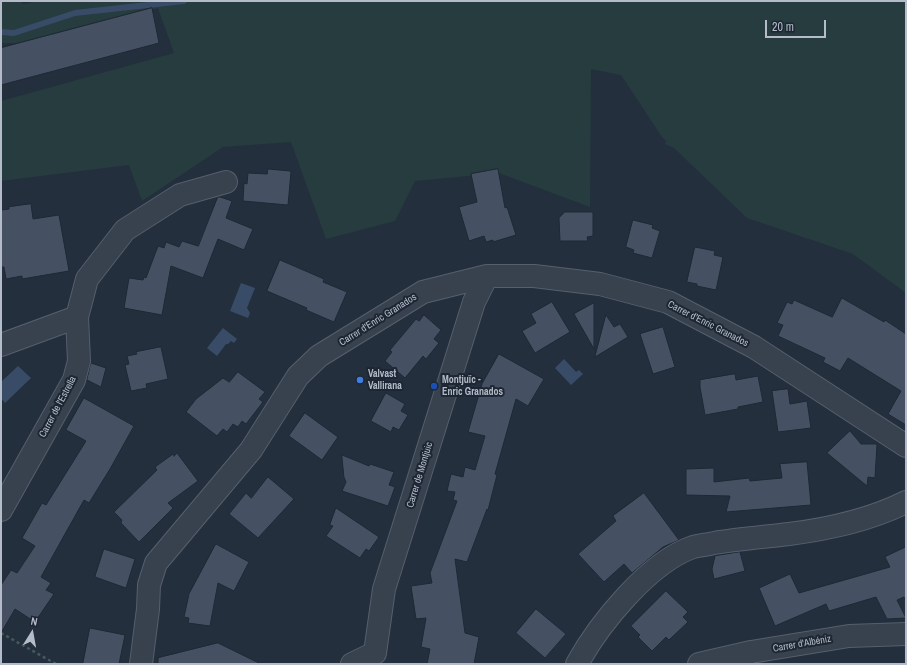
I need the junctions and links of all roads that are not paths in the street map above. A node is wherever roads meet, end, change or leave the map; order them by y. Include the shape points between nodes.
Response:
1 (226, 182) dead end
2 (487, 276) junction
3 (77, 317) junction
4 (1, 345) edge
5 (906, 446) edge
6 (906, 502) edge
7 (1, 510) edge
8 (906, 634) edge
9 (377, 659) edge
10 (141, 664) edge
11 (352, 664) edge
12 (577, 664) edge
13 (699, 664) edge

1 - 3 street, Carrer de l'Estrella via 180,195 126,230 87,279
2 - 5 street, Carrer d'Enric Granados via 534,276 600,284 668,302 754,347
2 - 9 street, Carrer de Montjuic via 474,302 384,589
2 - 10 street, Carrer d'Enric Granados via 423,292 319,356 298,376 251,450 156,563 149,585
3 - 4 street
3 - 7 street, Carrer de l'Estrella via 79,361 74,380
6 - 12 street via 842,525 693,547 666,560 640,582 615,611
8 - 13 street, Carrer d'Albéniz via 849,636 751,652
9 - 11 street, Carrer de Montjuic

